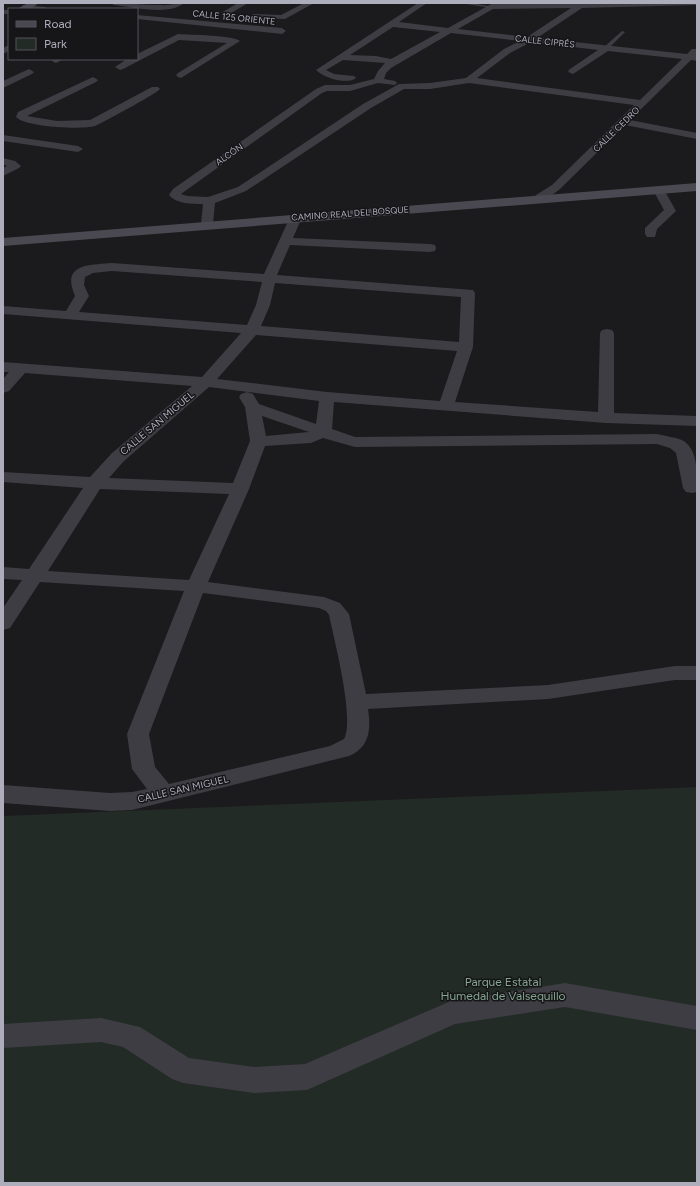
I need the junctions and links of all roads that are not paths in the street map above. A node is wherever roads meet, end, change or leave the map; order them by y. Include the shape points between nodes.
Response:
1 (36, 3) edge
2 (114, 3) edge
3 (180, 3) edge
4 (244, 3) edge
5 (310, 3) edge
6 (423, 3) edge
7 (462, 3) edge
8 (697, 3) edge
9 (582, 4) edge
10 (495, 5) edge
11 (136, 7) edge
12 (23, 8) edge
13 (243, 15) junction
14 (138, 18) edge
15 (392, 24) junction
16 (230, 26) junction
17 (282, 31) dead end
18 (450, 31) junction
19 (623, 32) dead end
20 (209, 38) junction
21 (528, 40) junction
22 (606, 48) junction
23 (694, 55) edge
24 (341, 56) junction
25 (138, 57) edge
26 (132, 60) edge
27 (392, 62) junction
28 (120, 67) dead end
29 (573, 70) dead end
30 (29, 72) dead end
31 (181, 75) dead end
32 (92, 80) dead end
33 (469, 80) junction
34 (378, 81) junction
35 (3, 85) edge
36 (402, 86) junction
37 (155, 89) dead end
38 (642, 103) junction
39 (48, 122) junction
40 (623, 122) junction
41 (697, 136) edge
42 (3, 138) edge
43 (17, 140) junction
44 (3, 148) edge
45 (78, 149) dead end
46 (3, 161) edge
47 (3, 173) edge
48 (697, 187) edge
49 (659, 190) junction
50 (540, 198) junction
51 (208, 201) junction
52 (296, 217) junction
53 (207, 224) junction
54 (651, 234) dead end
55 (286, 241) junction
56 (3, 242) edge
57 (430, 248) dead end
58 (269, 279) junction
59 (3, 310) edge
60 (70, 315) junction
61 (253, 329) junction
62 (607, 333) dead end
63 (466, 347) junction
64 (3, 367) edge
65 (21, 368) junction
66 (206, 382) junction
67 (241, 387) junction
68 (3, 388) edge
69 (327, 397) junction
70 (446, 406) junction
71 (254, 407) junction
72 (606, 418) junction
73 (697, 421) edge
74 (323, 431) junction
75 (258, 441) junction
76 (3, 477) edge
77 (95, 483) junction
78 (692, 488) dead end
79 (240, 489) junction
80 (3, 573) edge
81 (34, 576) junction
82 (196, 586) junction
83 (3, 624) edge
84 (697, 673) edge
85 (357, 702) junction
86 (162, 792) junction
87 (3, 794) edge
88 (697, 1018) edge
89 (3, 1036) edge

1 - 12 street
2 - 11 street
3 - 11 street via 168,8
4 - 13 street via 225,12
5 - 13 street via 280,17
6 - 15 street
7 - 10 lane
8 - 9 street
9 - 10 street
9 - 21 street
10 - 18 street
13 - 16 street
14 - 16 street, CALLE 125 ORIENTE
15 - 18 street, CALLE CIPRÉS
15 - 24 street
16 - 17 street, CALLE 125 ORIENTE
16 - 20 street
18 - 21 street, CALLE CIPRÉS
18 - 27 street
19 - 22 lane
20 - 25 street via 178,37
20 - 31 street via 237,42
21 - 22 street, CALLE CIPRÉS
21 - 33 street via 507,51
22 - 23 street, CALLE CIPRÉS
22 - 29 street
23 - 38 street, CALLE CEDRO
24 - 27 street
24 - 34 street via 320,70 331,76
26 - 28 street
27 - 34 street via 380,74
30 - 35 street
32 - 39 street via 21,116
33 - 36 street via 430,86
33 - 38 street
34 - 36 street
34 - 51 street, ALCÓN via 350,88 325,88 319,91 177,191 176,195 179,198
36 - 51 street via 367,106 242,189
37 - 39 street via 93,123 76,125
38 - 40 street, CALLE CEDRO
39 - 43 street
40 - 41 street
40 - 50 street, CALLE CEDRO
42 - 43 street
43 - 44 street
43 - 45 street
46 - 47 street via 15,166
48 - 49 street, CAMINO REAL DEL BOSQUE
49 - 50 street, CAMINO REAL DEL BOSQUE
49 - 54 street via 670,211 651,228
50 - 52 street, CAMINO REAL DEL BOSQUE
51 - 53 street
52 - 53 street, CAMINO REAL DEL BOSQUE
52 - 55 street, CALLE SAN MIGUEL
53 - 56 street, CAMINO REAL DEL BOSQUE
55 - 57 street
55 - 58 street, CALLE SAN MIGUEL
58 - 60 street via 112,267 90,269 78,275 77,285 82,296
58 - 61 street, CALLE SAN MIGUEL via 263,305
58 - 63 street via 468,293
59 - 60 street
60 - 61 street
61 - 63 street
61 - 66 street, CALLE SAN MIGUEL
62 - 72 street
63 - 70 street
64 - 65 street
65 - 66 street
65 - 68 street
66 - 67 street
66 - 77 street, CALLE SAN MIGUEL via 118,457
67 - 69 street
67 - 71 street
69 - 70 street
69 - 74 street
70 - 72 street
71 - 74 street
71 - 75 street
72 - 73 street
74 - 75 street via 311,438
74 - 78 street via 356,442 657,439 676,444 684,451
75 - 79 street
76 - 77 street
77 - 79 street
77 - 81 street, CALLE SAN MIGUEL
79 - 82 street
80 - 81 street
81 - 82 street
81 - 83 street, CALLE SAN MIGUEL
82 - 85 street via 312,600 333,607 339,614
82 - 86 street via 138,734 144,769
84 - 85 street via 675,673 548,692
85 - 86 street, CALLE SAN MIGUEL via 358,734 349,747 335,753
86 - 87 street, CALLE SAN MIGUEL via 132,801 110,802
88 - 89 street via 564,995 451,1013 307,1077 254,1080 183,1070 130,1036 101,1030

